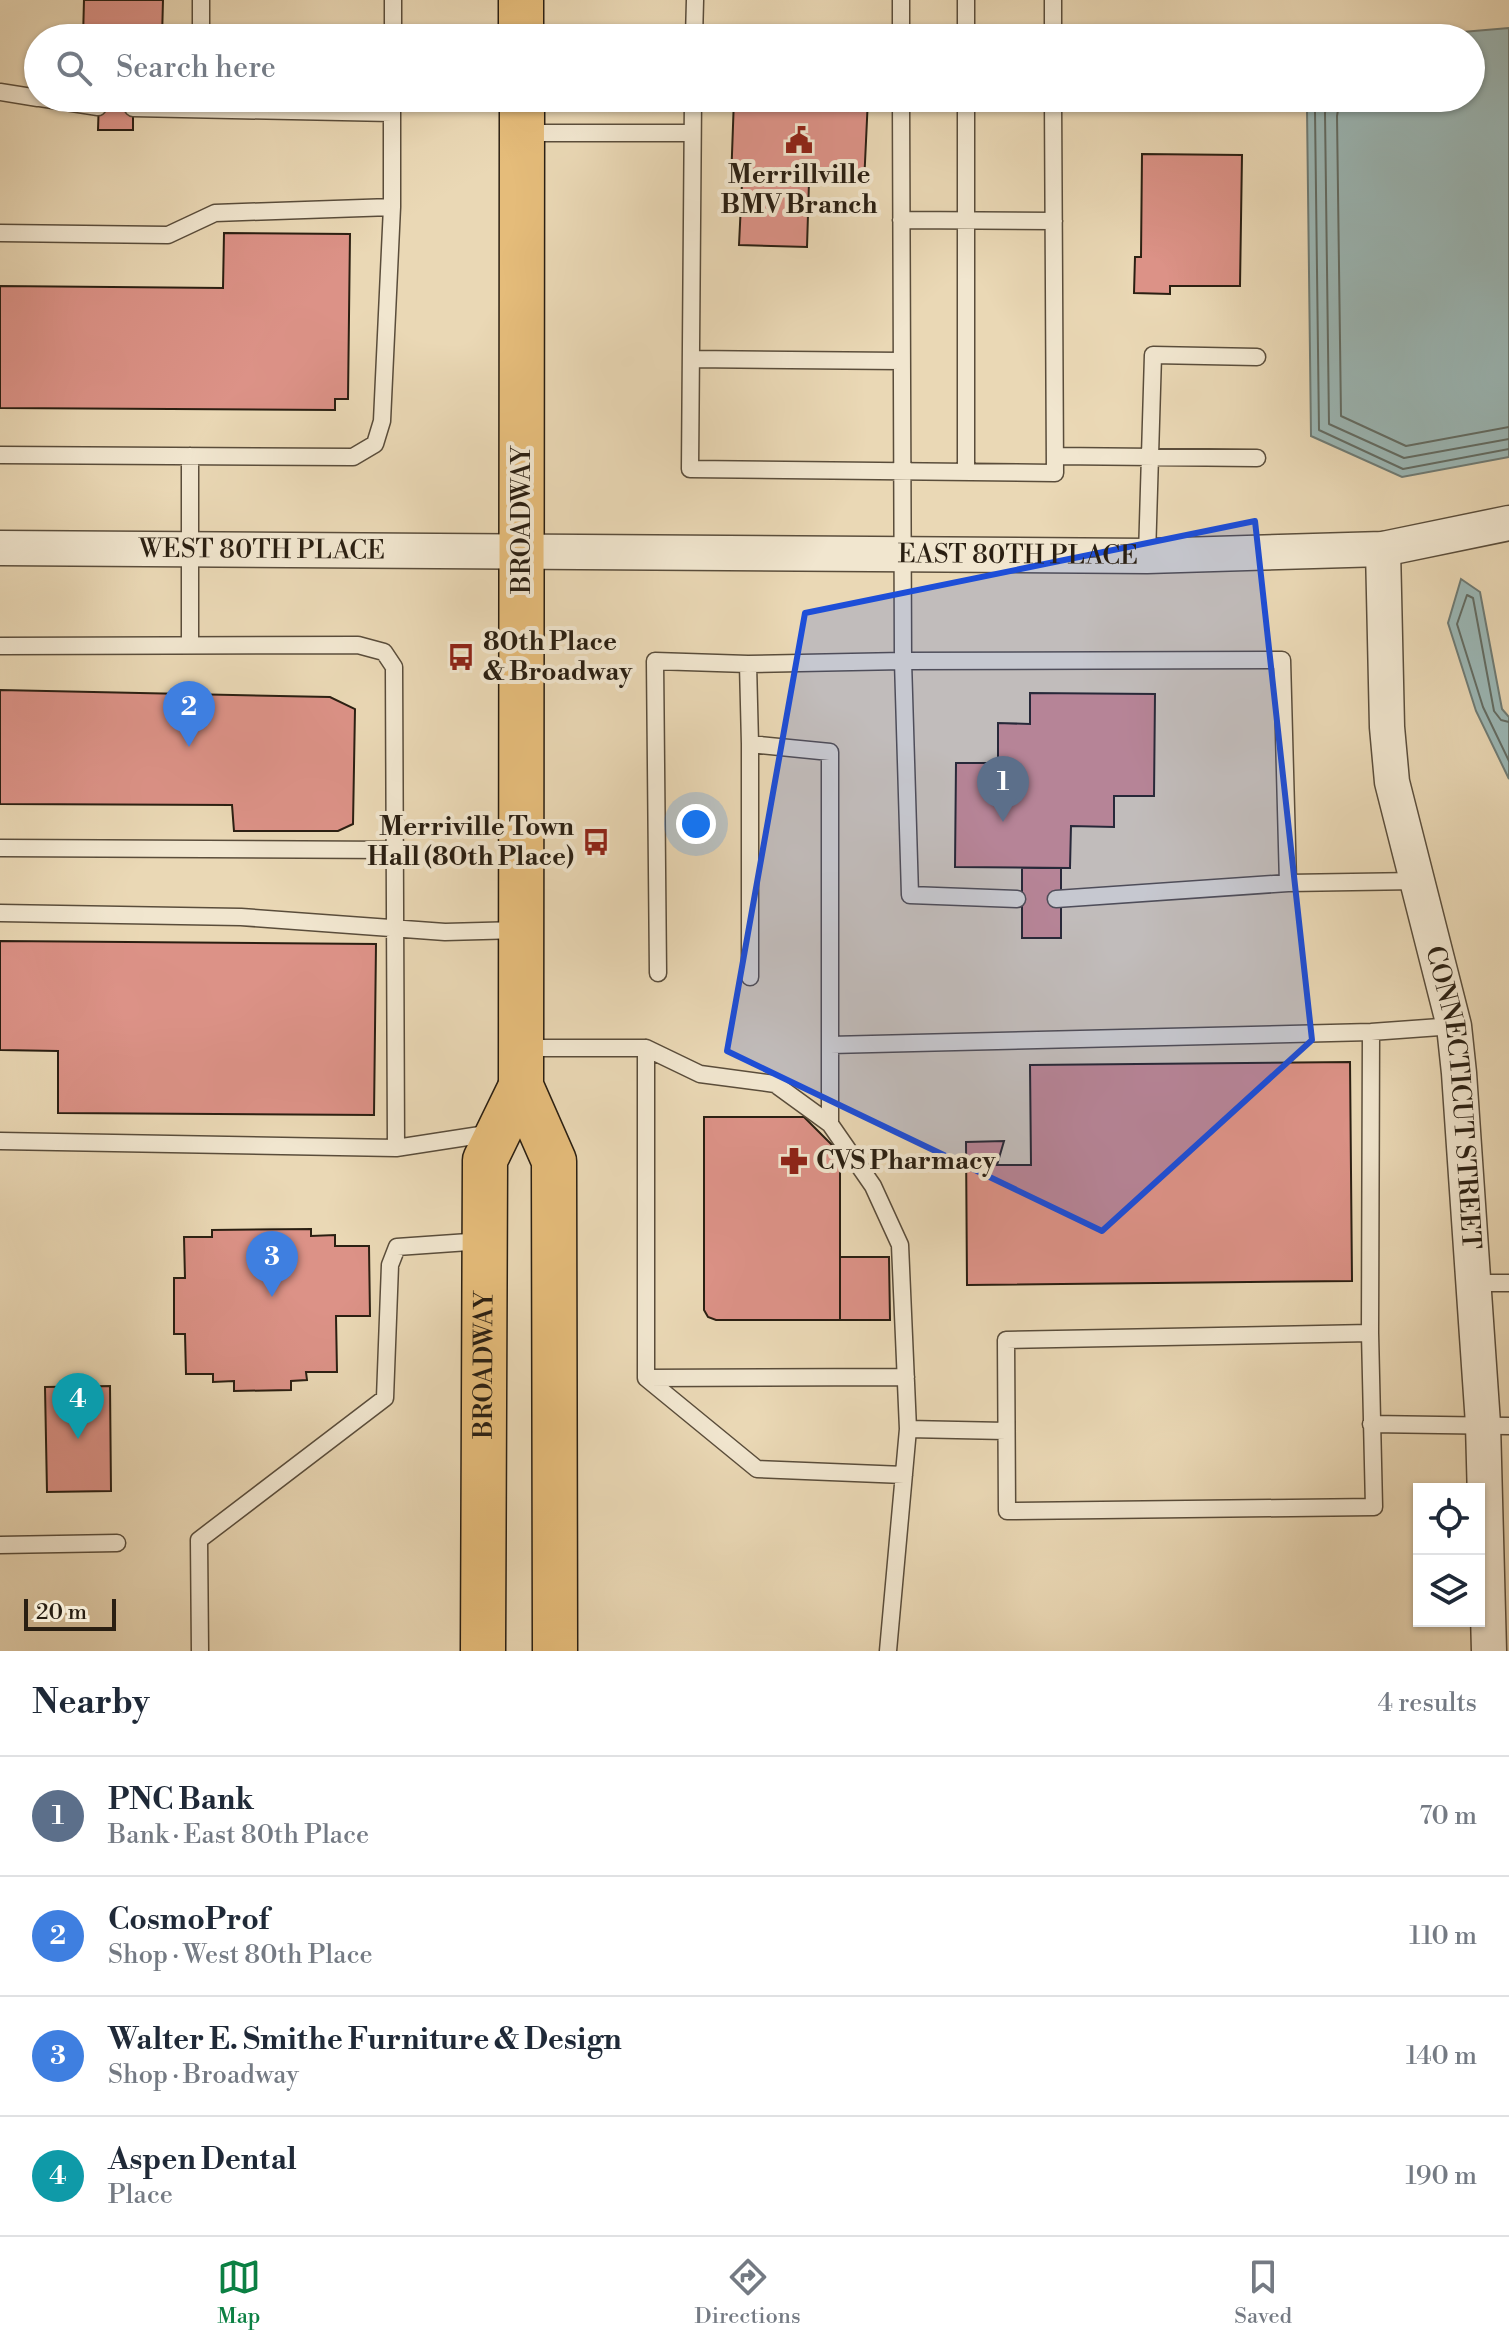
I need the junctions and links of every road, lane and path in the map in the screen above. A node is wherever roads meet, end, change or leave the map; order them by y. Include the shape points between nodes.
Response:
1 (201, 0) edge
2 (393, 0) edge
3 (521, 0) edge
4 (695, 0) edge
5 (901, 0) edge
6 (966, 0) edge
7 (1053, 0) edge
8 (201, 24) edge
9 (393, 24) edge
10 (521, 24) edge
11 (694, 24) edge
12 (901, 24) edge
13 (966, 24) edge
14 (1053, 24) edge
15 (0, 92) edge
16 (24, 96) edge
17 (392, 112) edge
18 (693, 112) edge
19 (901, 112) edge
20 (966, 112) edge
21 (1053, 112) edge
22 (522, 115) edge
23 (692, 133) junction
24 (392, 207) junction
25 (901, 220) junction
26 (966, 221) junction
27 (1054, 221) junction
28 (0, 233) edge
29 (1257, 357) dead end
30 (691, 359) junction
31 (901, 361) junction
32 (0, 455) edge
33 (190, 456) junction
34 (1055, 456) junction
35 (1149, 457) junction
36 (1257, 458) dead end
37 (901, 471) junction
38 (966, 472) junction
39 (1509, 523) edge
40 (0, 548) edge
41 (190, 549) junction
42 (1383, 549) junction
43 (523, 551) junction
44 (902, 554) junction
45 (1147, 556) junction
46 (190, 645) junction
47 (0, 646) edge
48 (903, 661) junction
49 (748, 664) junction
50 (750, 744) junction
51 (0, 848) edge
52 (396, 850) junction
53 (1417, 881) junction
54 (1288, 883) junction
55 (1017, 899) dead end
56 (1056, 899) dead end
57 (0, 913) edge
58 (397, 926) junction
59 (520, 930) junction
60 (658, 973) dead end
61 (750, 977) dead end
62 (1454, 1026) junction
63 (1371, 1032) junction
64 (830, 1045) junction
65 (646, 1048) junction
66 (521, 1067) junction
67 (830, 1124) junction
68 (498, 1132) junction
69 (0, 1141) edge
70 (396, 1148) junction
71 (485, 1241) junction
72 (1492, 1283) edge
73 (1370, 1333) junction
74 (906, 1377) junction
75 (646, 1378) junction
76 (1371, 1424) junction
77 (1496, 1427) edge
78 (908, 1429) junction
79 (1006, 1431) junction
80 (904, 1475) junction
81 (117, 1543) dead end
82 (0, 1545) edge
83 (200, 1651) edge
84 (483, 1651) edge
85 (555, 1651) edge
86 (888, 1651) edge
87 (1489, 1651) edge

1 - 8 lane
2 - 9 lane
3 - 10 main road
4 - 11 lane
5 - 12 lane
6 - 13 lane
7 - 14 lane
15 - 16 lane
17 - 24 lane
18 - 23 lane
19 - 25 lane
20 - 26 lane
21 - 27 lane
22 - 23 lane
22 - 43 main road, BROADWAY
23 - 30 lane
24 - 28 lane via 215,213 168,235
24 - 33 lane via 382,421 375,444 353,457
25 - 26 lane
25 - 31 lane
26 - 27 lane
26 - 38 lane
27 - 34 lane
29 - 35 lane via 1153,355
30 - 31 lane
30 - 37 lane via 690,469
31 - 37 lane
32 - 33 lane
33 - 41 lane
34 - 35 lane
34 - 38 lane via 1055,473
35 - 36 lane
35 - 45 lane
37 - 38 lane
37 - 44 lane
39 - 42 street, EAST 80TH PLACE
40 - 41 street, WEST 80TH PLACE
41 - 43 street, WEST 80TH PLACE
41 - 46 lane
42 - 45 street, EAST 80TH PLACE
42 - 53 street, CONNECTICUT STREET via 1392,782
43 - 44 street, EAST 80TH PLACE
43 - 59 main road, BROADWAY
44 - 45 street, EAST 80TH PLACE
44 - 48 lane
46 - 47 lane
46 - 52 lane via 358,645 384,652 394,667
48 - 49 lane
48 - 54 lane via 1282,660
48 - 55 lane via 910,895
49 - 50 lane
49 - 60 lane via 655,661
50 - 61 lane
50 - 64 lane via 830,752
51 - 52 lane
52 - 58 lane
53 - 54 lane
53 - 62 street, CONNECTICUT STREET
54 - 56 lane
57 - 58 lane
58 - 59 lane via 445,932
58 - 70 lane
59 - 66 main road, BROADWAY
62 - 63 lane
62 - 72 street, CONNECTICUT STREET
63 - 64 lane
63 - 73 lane
64 - 67 lane
65 - 66 lane
65 - 67 lane via 700,1074 775,1084
65 - 75 lane
66 - 68 main road, BROADWAY
66 - 85 main road, BROADWAY via 554,1161
67 - 74 lane via 873,1186 900,1245
68 - 70 lane
68 - 71 main road, BROADWAY via 485,1160
69 - 70 lane
71 - 83 lane via 397,1247 390,1265 385,1398 199,1540
71 - 84 main road, BROADWAY
72 - 77 street, CONNECTICUT STREET
73 - 76 lane
73 - 79 lane via 1006,1340
74 - 75 lane
74 - 78 lane
75 - 80 lane via 757,1469
76 - 77 lane
76 - 79 lane via 1374,1507 1007,1511
77 - 87 street, CONNECTICUT STREET
78 - 79 lane
78 - 80 lane
80 - 86 lane
81 - 82 lane

